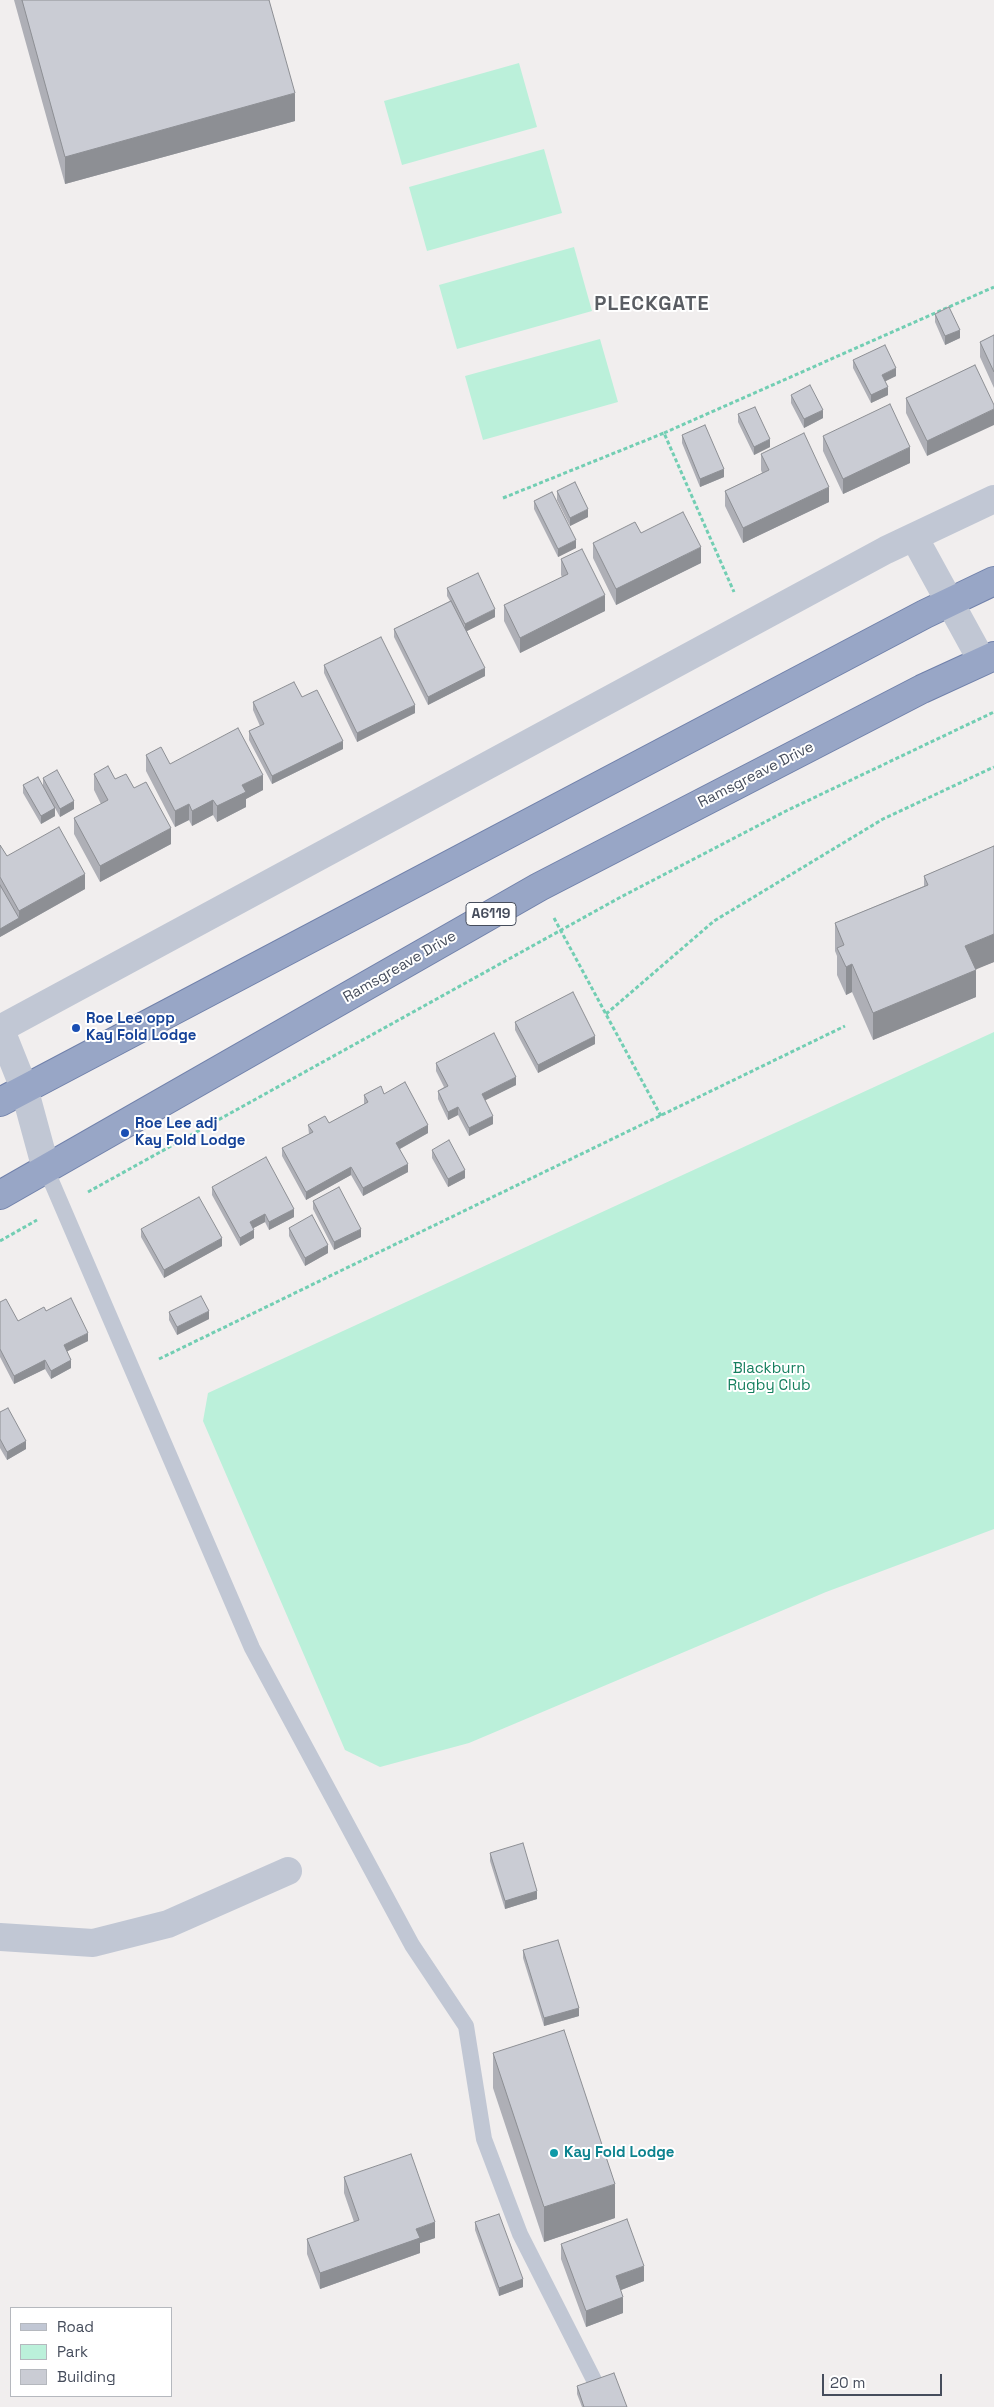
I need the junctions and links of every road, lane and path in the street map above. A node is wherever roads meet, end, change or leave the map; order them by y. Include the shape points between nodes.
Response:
1 (994, 287) edge
2 (664, 433) junction
3 (503, 498) dead end
4 (994, 500) edge
5 (914, 537) junction
6 (994, 582) edge
7 (949, 603) junction
8 (748, 625) junction
9 (988, 659) edge
10 (994, 712) edge
11 (994, 767) edge
12 (539, 887) junction
13 (560, 930) junction
14 (606, 1014) junction
15 (845, 1026) dead end
16 (0, 1029) edge
17 (24, 1088) junction
18 (0, 1102) edge
19 (661, 1116) junction
20 (46, 1169) junction
21 (0, 1195) edge
22 (62, 1206) junction
23 (0, 1241) edge
24 (132, 1372) junction
25 (288, 1871) dead end
26 (0, 1937) edge
27 (594, 2380) edge

1 - 2 path
2 - 3 path
2 - 8 path
4 - 5 street
5 - 7 street
5 - 8 street
6 - 7 highway
7 - 9 street
7 - 17 highway
8 - 16 street
9 - 12 highway, Ramsgreave Drive / A6119 via 922,689
10 - 13 path via 786,811
11 - 14 path via 883,819 714,921
12 - 13 path
12 - 20 highway, Ramsgreave Drive / A6119
13 - 14 path
13 - 22 path
14 - 19 path
15 - 19 path
16 - 17 street
17 - 18 highway
17 - 20 street
19 - 24 path
20 - 21 highway, Ramsgreave Drive / A6119
20 - 22 lane
22 - 23 path
22 - 24 lane
24 - 27 lane via 252,1648 412,1945 466,2026 484,2139 520,2234
25 - 26 street via 168,1924 93,1943

